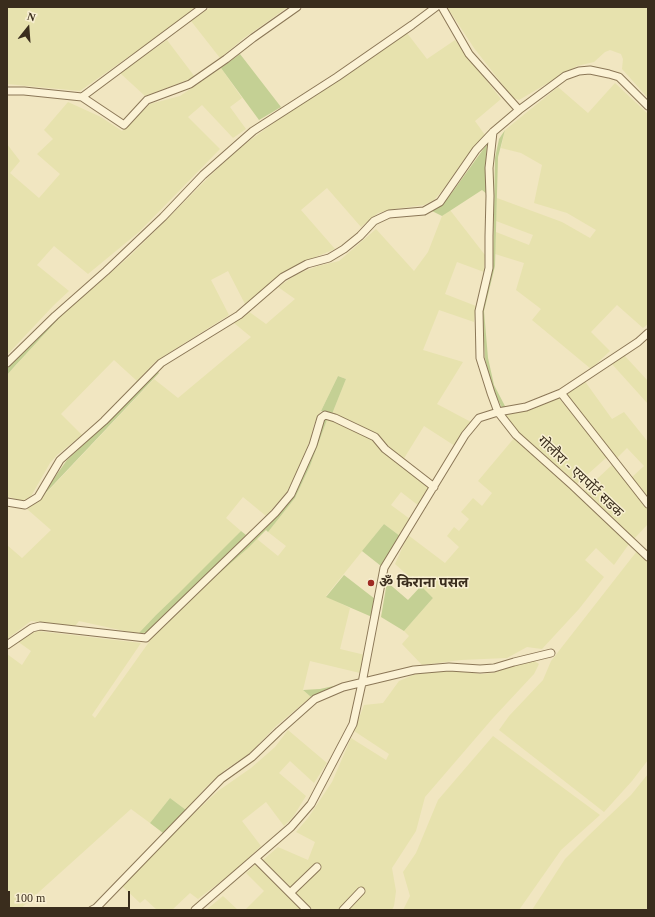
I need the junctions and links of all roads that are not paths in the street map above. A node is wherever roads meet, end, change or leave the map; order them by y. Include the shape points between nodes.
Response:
1 (203, 7) edge
2 (297, 7) edge
3 (436, 7) edge
4 (442, 7) edge
5 (7, 91) edge
6 (82, 97) junction
7 (648, 106) edge
8 (518, 110) junction
9 (493, 132) junction
10 (648, 334) edge
11 (7, 363) edge
12 (561, 393) junction
13 (498, 412) junction
14 (434, 487) junction
15 (7, 502) edge
16 (648, 504) edge
17 (648, 557) edge
18 (7, 645) edge
19 (550, 653) dead end
20 (362, 683) junction
21 (255, 858) junction
22 (317, 867) dead end
23 (361, 892) dead end
24 (290, 893) junction
25 (92, 910) edge
26 (195, 910) edge
27 (307, 910) edge
28 (343, 910) edge

1 - 6 street
2 - 6 street via 190,84 146,100 124,125
3 - 11 street via 412,26 253,131 203,175 163,217
4 - 8 street via 469,54
5 - 6 street
7 - 8 street via 619,77 590,70 565,76
8 - 9 street
9 - 13 street, गोलौरा - एयर्पोर्ट सडक via 489,168 489,268 478,310 480,358
9 - 15 street via 476,150 440,202 424,210 389,214 374,221 339,252 307,264 283,277 238,315 161,364 104,421 60,460 38,497 25,505
10 - 12 street
12 - 13 street via 526,407
12 - 16 street
13 - 14 street via 479,418
13 - 17 street, गोलौरा - एयर्पोर्ट सडक via 516,435
14 - 18 street via 385,449 375,438 326,415 321,418 314,445 291,494 275,513 146,638 40,626 32,628
14 - 20 street via 384,568
19 - 20 street via 494,668 449,667 414,670
20 - 21 street via 353,724 311,804 291,827
20 - 25 street via 343,686 315,699 252,757 220,779
21 - 24 street
21 - 26 street
22 - 24 street
23 - 28 street
24 - 27 street

